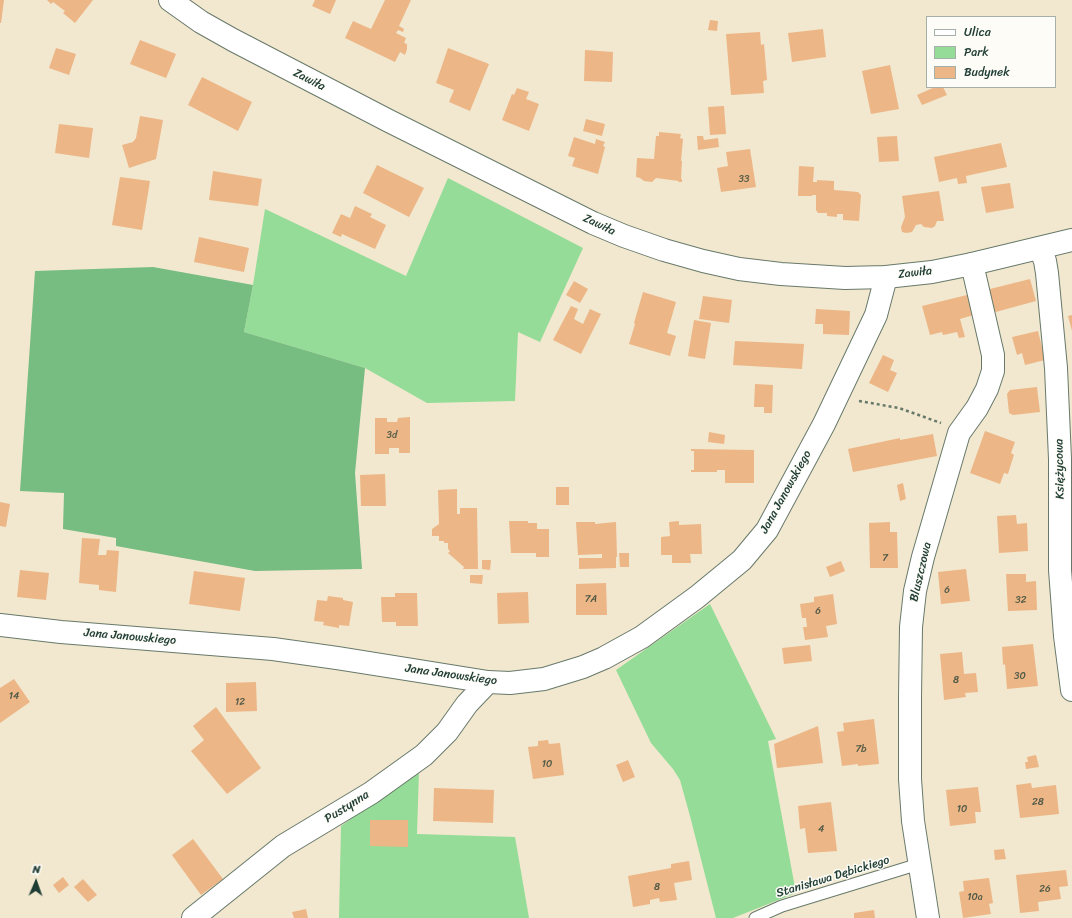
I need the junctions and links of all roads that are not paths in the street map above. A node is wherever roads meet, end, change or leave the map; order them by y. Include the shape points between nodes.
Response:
1 (170, 0) edge
2 (1072, 240) edge
3 (1040, 248) junction
4 (972, 264) junction
5 (886, 277) junction
6 (0, 625) edge
7 (488, 682) junction
8 (1072, 690) edge
9 (919, 864) junction
10 (192, 918) edge
11 (755, 918) edge
12 (928, 918) edge

1 - 5 street, Zawiła via 201,22 240,44 593,223 624,236 664,250 739,269 845,278
2 - 3 street, Zawiła
3 - 4 street, Zawiła
3 - 8 street, Księżycowa via 1047,273 1056,368 1060,459 1060,570
4 - 5 street, Zawiła
4 - 9 street, Bluszczowa via 993,355 993,371 984,395 959,433 915,591 911,627 910,779
5 - 7 street, Jana Janowskiego via 876,315 824,424 767,530 742,560 697,597 642,636 604,658 583,668 544,679 510,683
6 - 7 street, Jana Janowskiego via 273,649
7 - 10 street, Pustynna via 467,704 447,732 424,755 371,793 283,846
9 - 11 lane, Stanisława Dębickiego via 782,906
9 - 12 street, Bluszczowa

